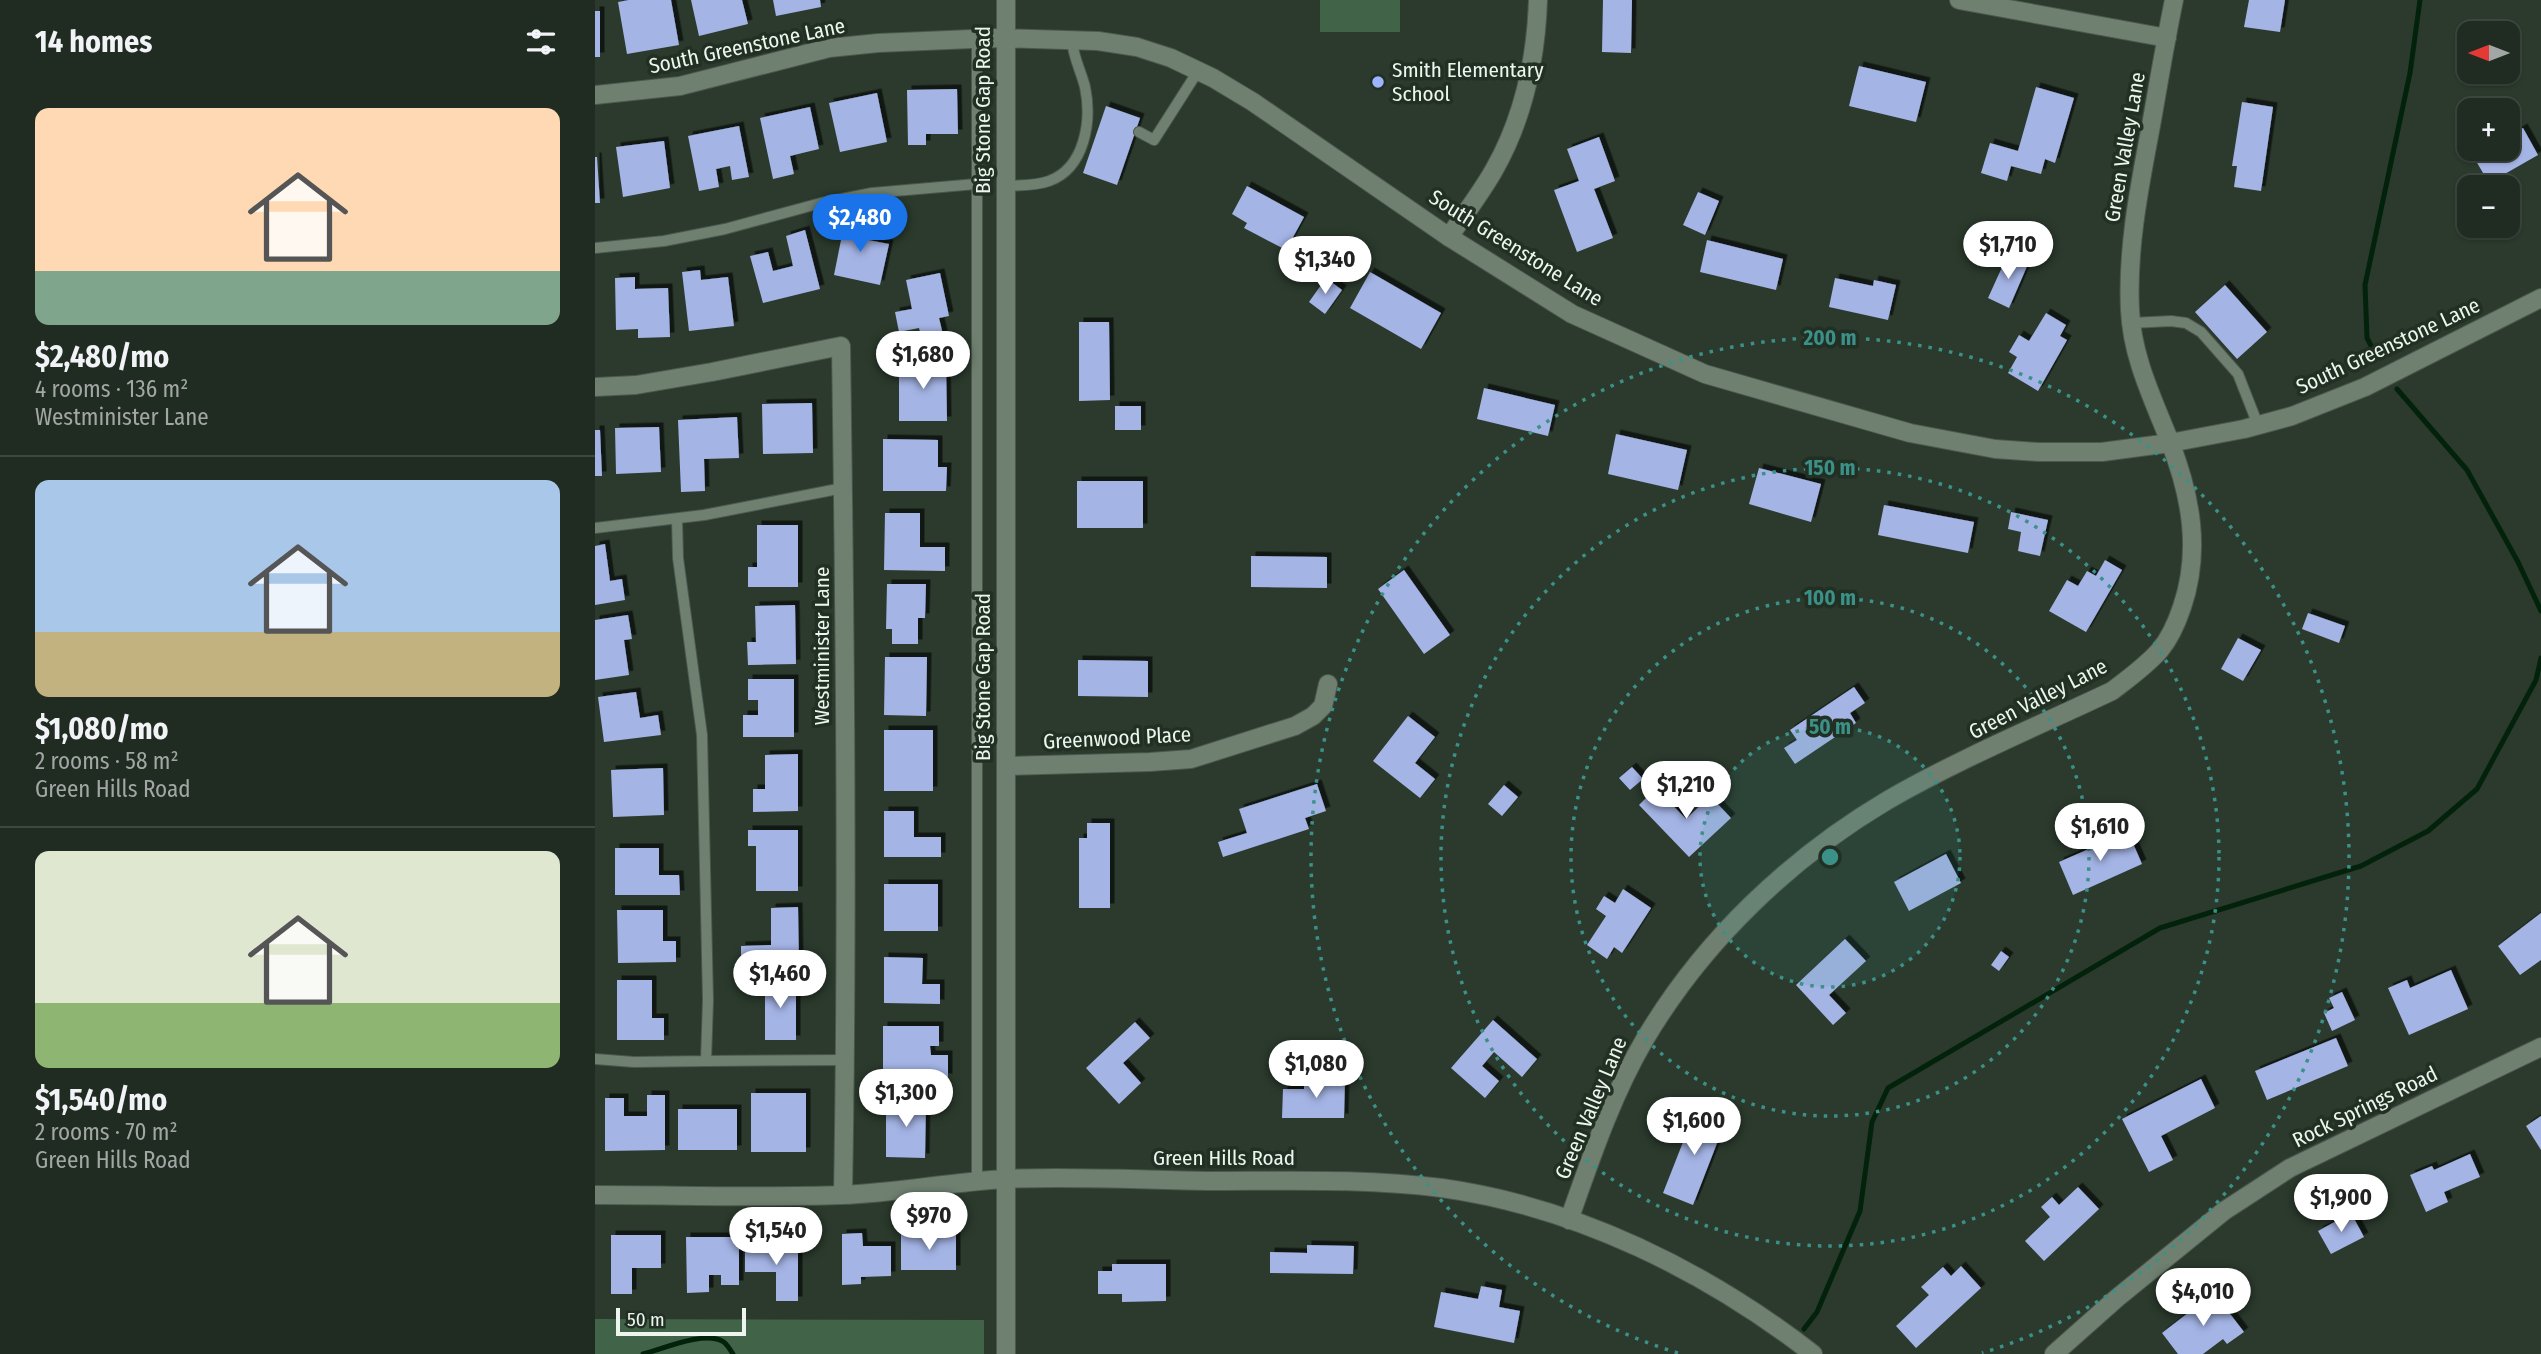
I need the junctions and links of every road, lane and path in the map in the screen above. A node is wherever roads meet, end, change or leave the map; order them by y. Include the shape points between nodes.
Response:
1 (1006, 0) edge
2 (1538, 0) edge
3 (1959, 0) edge
4 (2174, 0) edge
5 (977, 38) junction
6 (1006, 38) junction
7 (2167, 38) junction
8 (1072, 40) junction
9 (1198, 71) junction
10 (595, 95) edge
11 (1139, 132) dead end
12 (976, 184) junction
13 (1006, 186) junction
14 (1449, 237) junction
15 (595, 248) edge
16 (2541, 299) edge
17 (2131, 323) junction
18 (595, 387) edge
19 (2259, 425) junction
20 (2170, 443) junction
21 (843, 488) junction
22 (677, 519) junction
23 (595, 528) edge
24 (1328, 684) dead end
25 (1006, 766) junction
26 (2541, 1047) edge
27 (595, 1059) edge
28 (845, 1060) junction
29 (706, 1061) junction
30 (1006, 1180) junction
31 (977, 1182) junction
32 (595, 1195) edge
33 (843, 1195) junction
34 (1569, 1220) junction
35 (1006, 1354) edge
36 (1813, 1354) edge
37 (2054, 1354) edge

1 - 6 street, Big Stone Gap Road
2 - 14 street via 1524,101 1494,170
3 - 7 street
4 - 7 street, Green Valley Lane
5 - 6 street, South Greenstone Lane
5 - 10 street, South Greenstone Lane via 829,48 680,86
5 - 12 lane
6 - 8 street, South Greenstone Lane
6 - 13 street, Big Stone Gap Road
7 - 17 street, Green Valley Lane via 2136,209
8 - 9 street, South Greenstone Lane via 1137,47
8 - 13 lane via 1088,110 1075,161 1051,181
9 - 11 lane via 1154,140
9 - 14 street, South Greenstone Lane via 1253,102
12 - 15 lane via 872,193 725,229
12 - 31 lane
13 - 25 street, Big Stone Gap Road
14 - 20 street, South Greenstone Lane via 1572,314 1705,374 1910,433 2038,453 2102,453
16 - 19 street, South Greenstone Lane via 2327,404
17 - 19 lane via 2171,321 2201,332 2238,374
17 - 20 street, Green Valley Lane via 2144,379
18 - 21 street, Westminister Lane via 636,385 841,346
19 - 20 street, South Greenstone Lane
20 - 34 street, Green Valley Lane via 2187,495 2193,558 2187,592 2162,648 2112,691 1887,801 1771,885 1703,957 1644,1040 1600,1133
21 - 22 lane
21 - 28 street, Westminister Lane
22 - 23 lane
22 - 29 lane via 702,735
24 - 25 street, Greenwood Place via 1323,706 1295,726 1191,759
25 - 30 street, Big Stone Gap Road
26 - 37 street, Rock Springs Road via 2290,1168 2214,1219
27 - 29 lane
28 - 29 lane
28 - 33 street, Westminister Lane
30 - 31 street, Green Hills Road
30 - 34 street, Green Hills Road via 1406,1185 1477,1195
30 - 35 street, Big Stone Gap Road
31 - 33 street, Green Hills Road
32 - 33 street, Green Hills Road
34 - 36 street, Green Hills Road via 1708,1282

